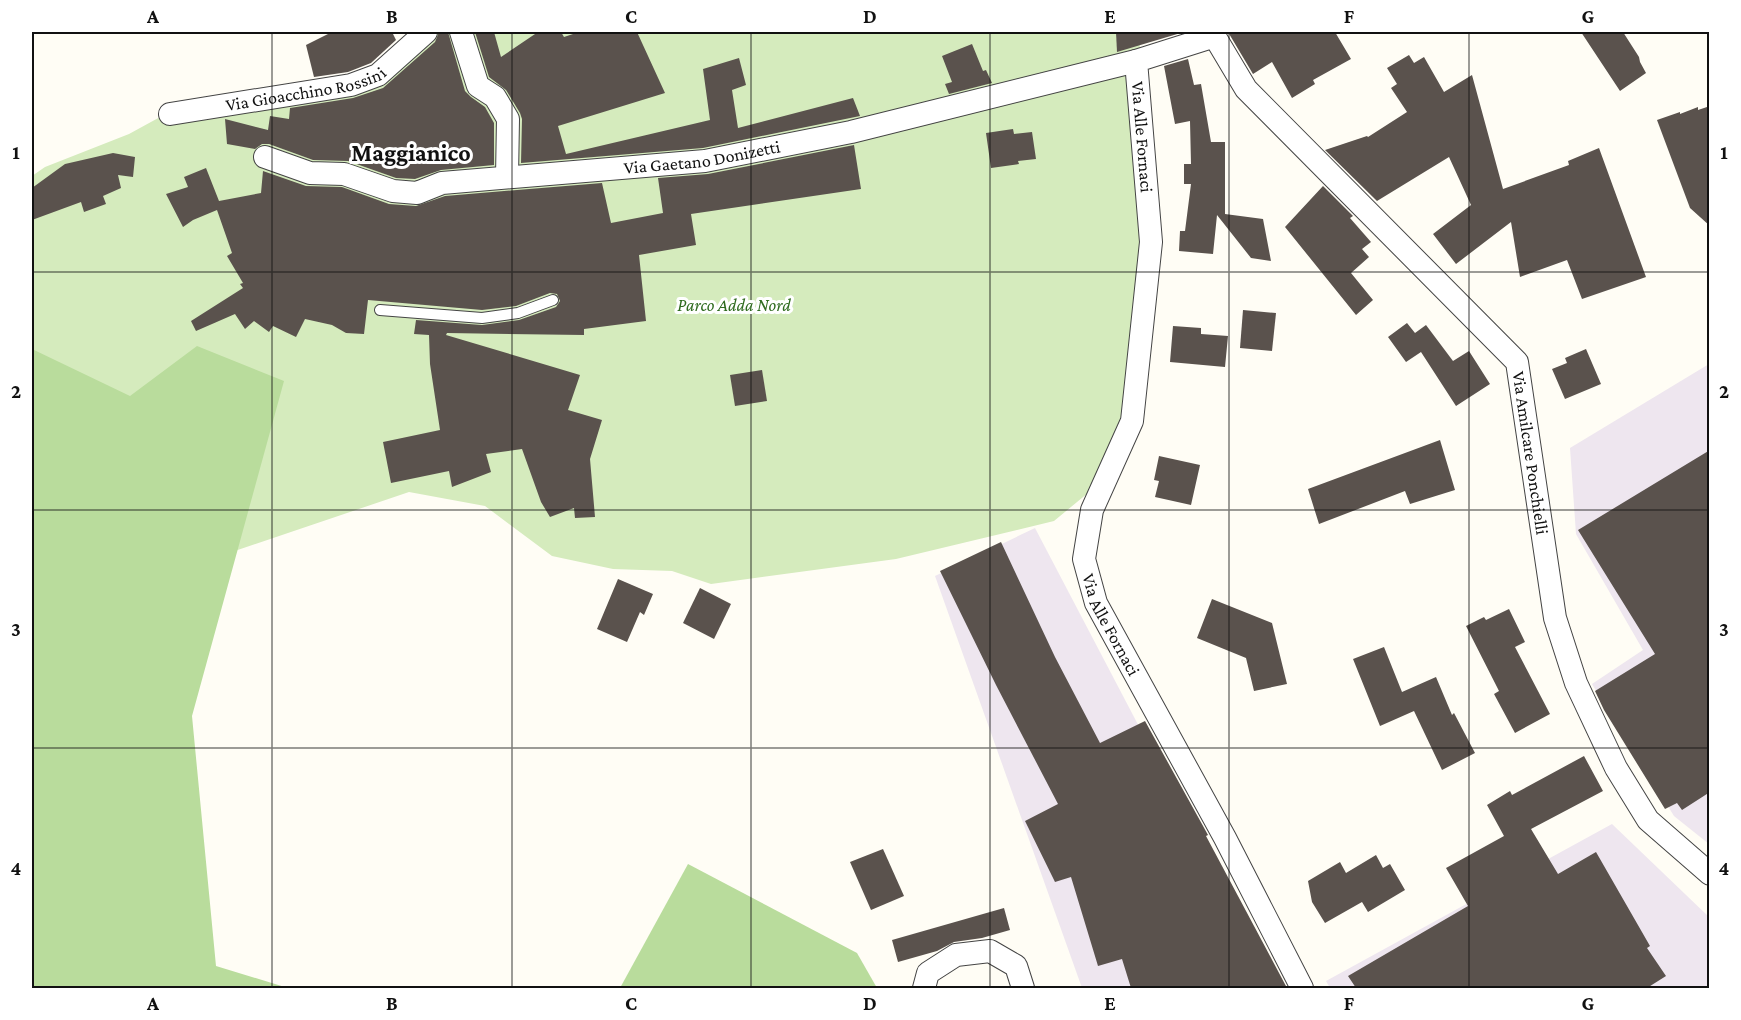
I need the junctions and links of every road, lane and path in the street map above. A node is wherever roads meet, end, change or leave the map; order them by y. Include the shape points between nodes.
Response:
1 (426, 32) edge
2 (461, 32) edge
3 (1214, 34) edge
4 (1136, 61) junction
5 (170, 114) dead end
6 (266, 157) dead end
7 (507, 177) junction
8 (553, 300) dead end
9 (380, 310) dead end
10 (1710, 874) edge
11 (924, 988) edge
12 (1023, 988) edge
13 (1302, 988) edge

1 - 5 street, Via Gioacchino Rossini via 378,75 351,85
2 - 7 street via 478,86 495,97 508,119
3 - 4 street, Via Alle Fornaci
3 - 10 street, Via Amilcare Ponchielli via 1246,89 1517,362 1555,618 1576,683 1616,768 1648,820
4 - 7 street, Via Gaetano Donizetti via 851,132 705,160
4 - 13 street, Via Alle Fornaci via 1151,242 1132,421 1092,510 1084,560 1096,603
6 - 7 street, Via Gaetano Donizetti via 310,173 344,174 393,191 417,193 442,183
8 - 9 lane via 518,313 482,318
11 - 12 street via 928,973 956,955 990,951 1016,966

